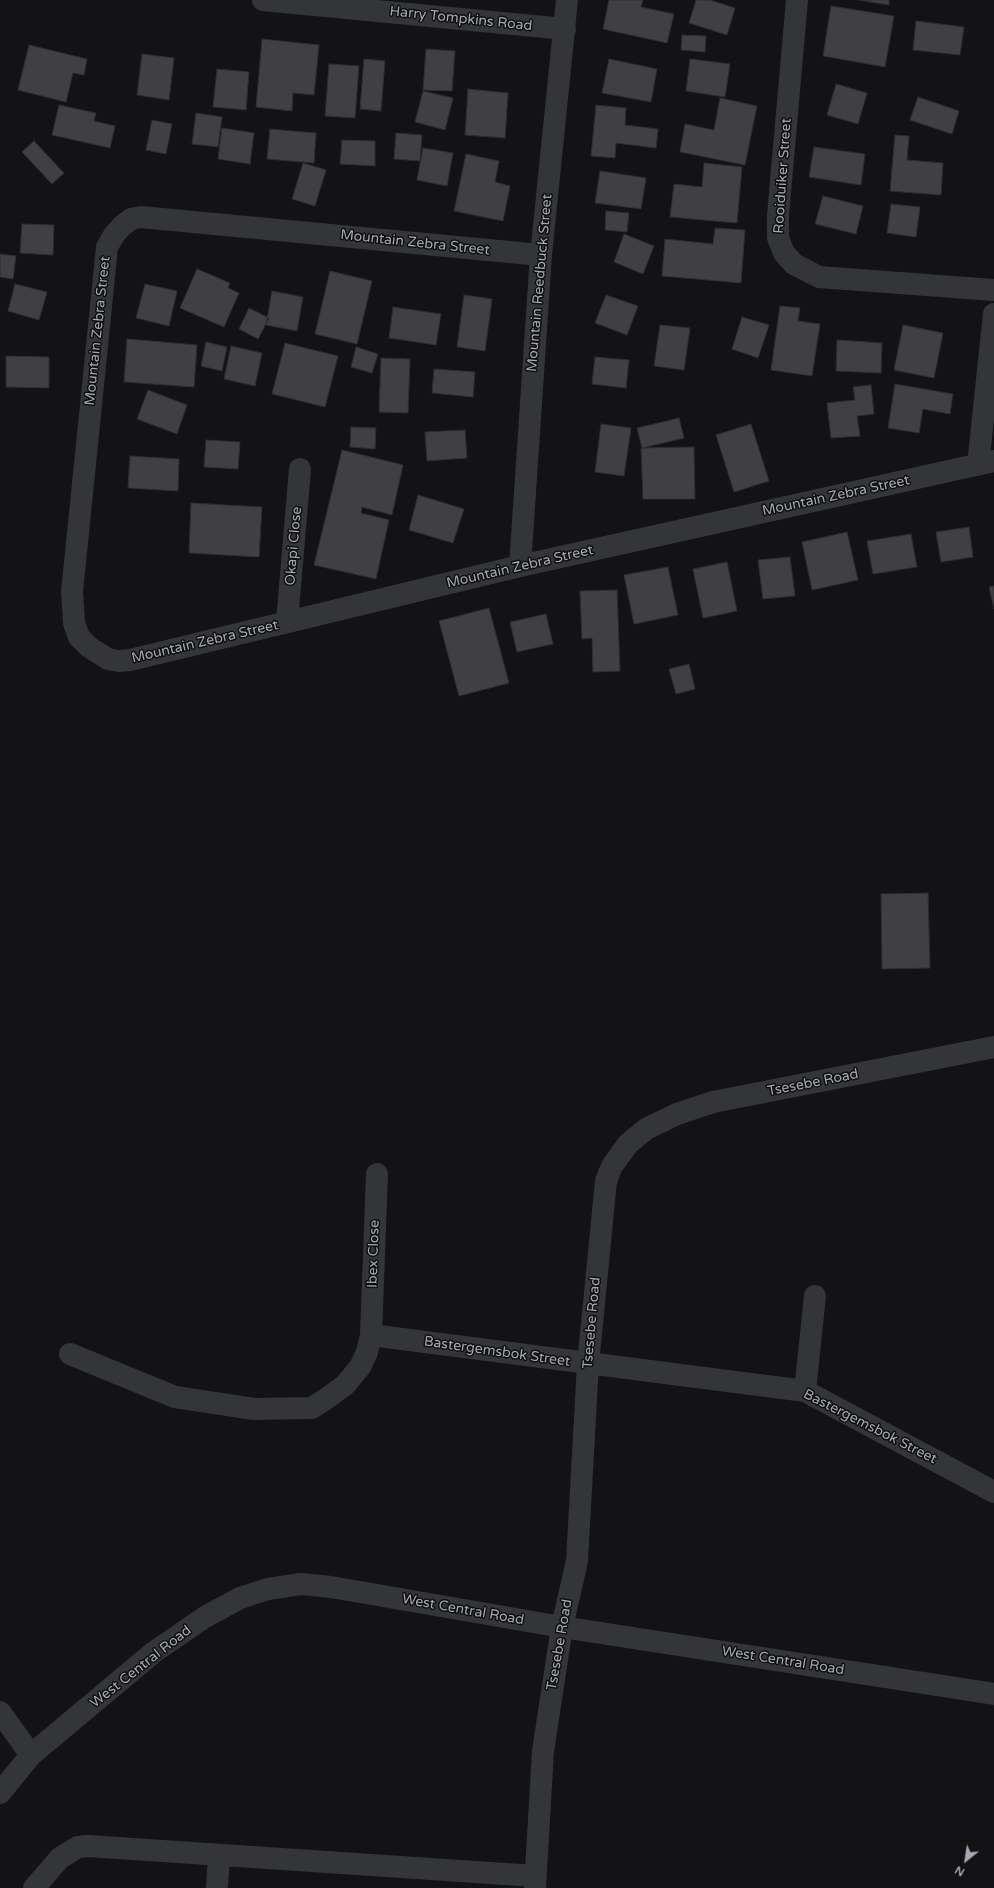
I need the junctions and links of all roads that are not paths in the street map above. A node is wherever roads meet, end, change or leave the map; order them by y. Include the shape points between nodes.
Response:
1 (263, 0) edge
2 (567, 0) edge
3 (797, 0) edge
4 (565, 29) junction
5 (541, 255) junction
6 (994, 290) edge
7 (994, 314) edge
8 (986, 463) edge
9 (300, 469) dead end
10 (520, 566) junction
11 (287, 622) junction
12 (994, 1047) edge
13 (377, 1174) dead end
14 (815, 1296) dead end
15 (371, 1335) junction
16 (70, 1354) dead end
17 (588, 1364) junction
18 (805, 1391) junction
19 (994, 1492) edge
20 (562, 1627) junction
21 (994, 1694) edge
22 (0, 1712) edge
23 (31, 1755) junction
24 (0, 1793) edge
25 (219, 1855) junction
26 (535, 1882) edge
27 (34, 1888) edge
28 (217, 1888) edge

1 - 4 street, Harry Tompkins Road
2 - 4 street, Mountain Reedbuck Street
3 - 6 street, Rooiduiker Street via 778,215 778,238 784,253 794,264 819,277
4 - 5 street, Mountain Reedbuck Street
5 - 10 street, Mountain Reedbuck Street
5 - 11 street, Mountain Zebra Street via 141,216 131,219 114,235 107,247 72,592 74,623 79,637 99,654 119,661
7 - 8 street
8 - 10 street, Mountain Zebra Street
9 - 11 street, Okapi Close
10 - 11 street, Mountain Zebra Street
12 - 17 street, Tsesebe Road via 713,1102 677,1114 646,1129 628,1144 612,1166 606,1181
13 - 15 street, Ibex Close
14 - 18 street
15 - 16 street via 368,1352 360,1367 345,1385 312,1408 254,1408 175,1397
15 - 17 street, Bastergemsbok Street
17 - 18 street, Bastergemsbok Street
17 - 20 street, Tsesebe Road via 576,1561
18 - 19 street, Bastergemsbok Street
20 - 21 street, West Central Road
20 - 23 street, West Central Road via 331,1587 301,1584 268,1589 240,1598 205,1617 154,1652
20 - 26 street, Tsesebe Road via 543,1751
22 - 23 street
23 - 24 street, West Central Road
25 - 26 street
25 - 27 street via 78,1847 60,1858
25 - 28 street

